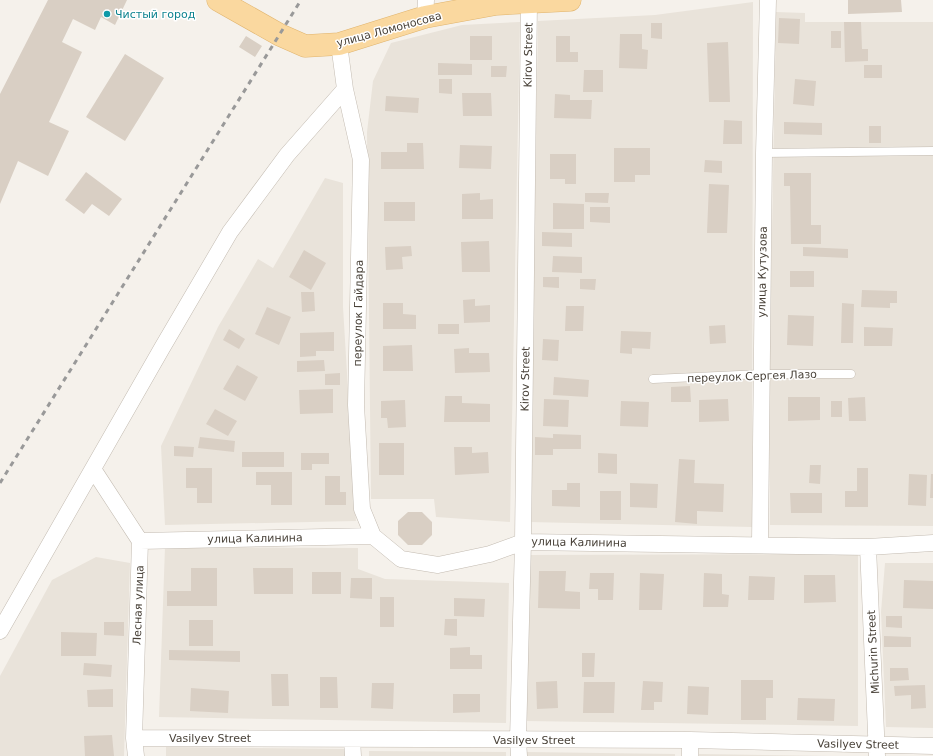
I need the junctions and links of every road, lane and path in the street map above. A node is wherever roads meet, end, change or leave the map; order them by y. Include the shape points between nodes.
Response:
1 (218, 0) edge
2 (570, 0) edge
3 (768, 0) edge
4 (529, 2) junction
5 (425, 9) edge
6 (339, 44) junction
7 (345, 89) junction
8 (933, 151) edge
9 (764, 153) junction
10 (761, 374) junction
11 (851, 374) dead end
12 (653, 379) dead end
13 (93, 469) junction
14 (374, 536) junction
15 (140, 541) junction
16 (523, 542) junction
17 (933, 543) edge
18 (760, 544) junction
19 (868, 547) junction
20 (0, 631) edge
21 (134, 738) junction
22 (352, 739) junction
23 (933, 746) edge
24 (519, 748) edge
25 (690, 748) edge
26 (877, 750) edge
27 (136, 756) edge
28 (353, 756) edge

1 - 6 main road, улица Ломоносова via 305,46
2 - 4 main road, улица Ломоносова
3 - 9 street, улица Кутузова
4 - 5 main road, улица Ломоносова
4 - 16 street, Kirov Street
5 - 6 main road, улица Ломоносова
6 - 7 street, переулок Гайдара
7 - 13 street via 287,155 230,232
7 - 14 street, переулок Гайдара via 361,160 356,405 362,509
8 - 9 lane
9 - 10 street, улица Кутузова
10 - 11 lane, переулок Сергея Лазо
10 - 12 lane, переулок Сергея Лазо
10 - 18 street, улица Кутузова
13 - 15 street
13 - 20 street
14 - 15 street, улица Калинина
14 - 16 street, улица Калинина via 402,559 438,565 490,554
15 - 21 street, Лесная улица
16 - 18 street, улица Калинина
16 - 24 street, Kirov Street
17 - 19 street, улица Калинина
18 - 19 street, улица Калинина
19 - 26 street, Michurin Street
21 - 22 street, Vasilyev Street
21 - 27 street, Лесная улица
22 - 24 street, Vasilyev Street
22 - 28 street
23 - 26 street, Vasilyev Street
24 - 25 street, Vasilyev Street
25 - 26 street, Vasilyev Street

